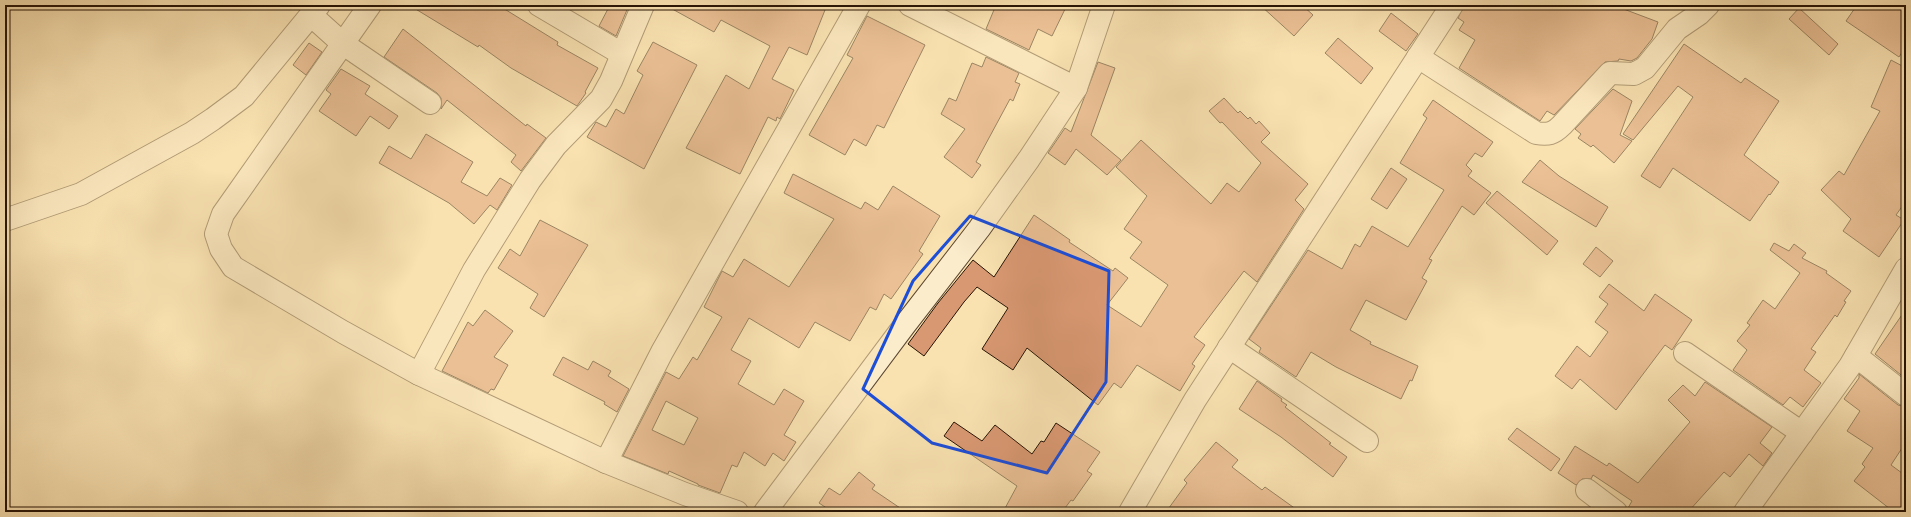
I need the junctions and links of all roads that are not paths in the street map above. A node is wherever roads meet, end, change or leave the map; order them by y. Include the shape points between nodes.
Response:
1 (370, 5) edge
2 (539, 5) edge
3 (643, 5) edge
4 (859, 5) edge
5 (910, 5) edge
6 (1104, 5) edge
7 (1452, 5) edge
8 (1708, 5) edge
9 (315, 10) edge
10 (342, 44) junction
11 (622, 54) junction
12 (1418, 57) junction
13 (1076, 88) junction
14 (430, 103) dead end
15 (5, 220) edge
16 (1906, 269) edge
17 (1229, 348) junction
18 (1685, 353) dead end
19 (1856, 356) junction
20 (420, 374) junction
21 (1906, 396) edge
22 (1802, 434) junction
23 (1367, 441) dead end
24 (606, 462) junction
25 (1587, 490) dead end
26 (737, 512) edge
27 (765, 512) edge
28 (1130, 512) edge
29 (1616, 512) edge
30 (1744, 512) edge

1 - 10 street
2 - 11 street
3 - 11 street
4 - 24 street via 670,338
5 - 13 street
6 - 13 street
7 - 12 street
8 - 12 street via 1700,14 1677,29 1645,68 1634,74 1610,73 1562,126 1546,135 1536,133
9 - 10 street
9 - 15 street via 244,96 213,119 81,194
10 - 14 street
10 - 20 street via 223,214 216,234 221,249 233,267
11 - 20 street via 601,99 556,145 530,180 474,270
12 - 17 street
13 - 27 street via 979,229
16 - 19 street
17 - 23 street
17 - 28 street via 1195,400
18 - 22 street
19 - 21 street
19 - 22 street
20 - 24 street
22 - 30 street
24 - 26 street
25 - 29 street

